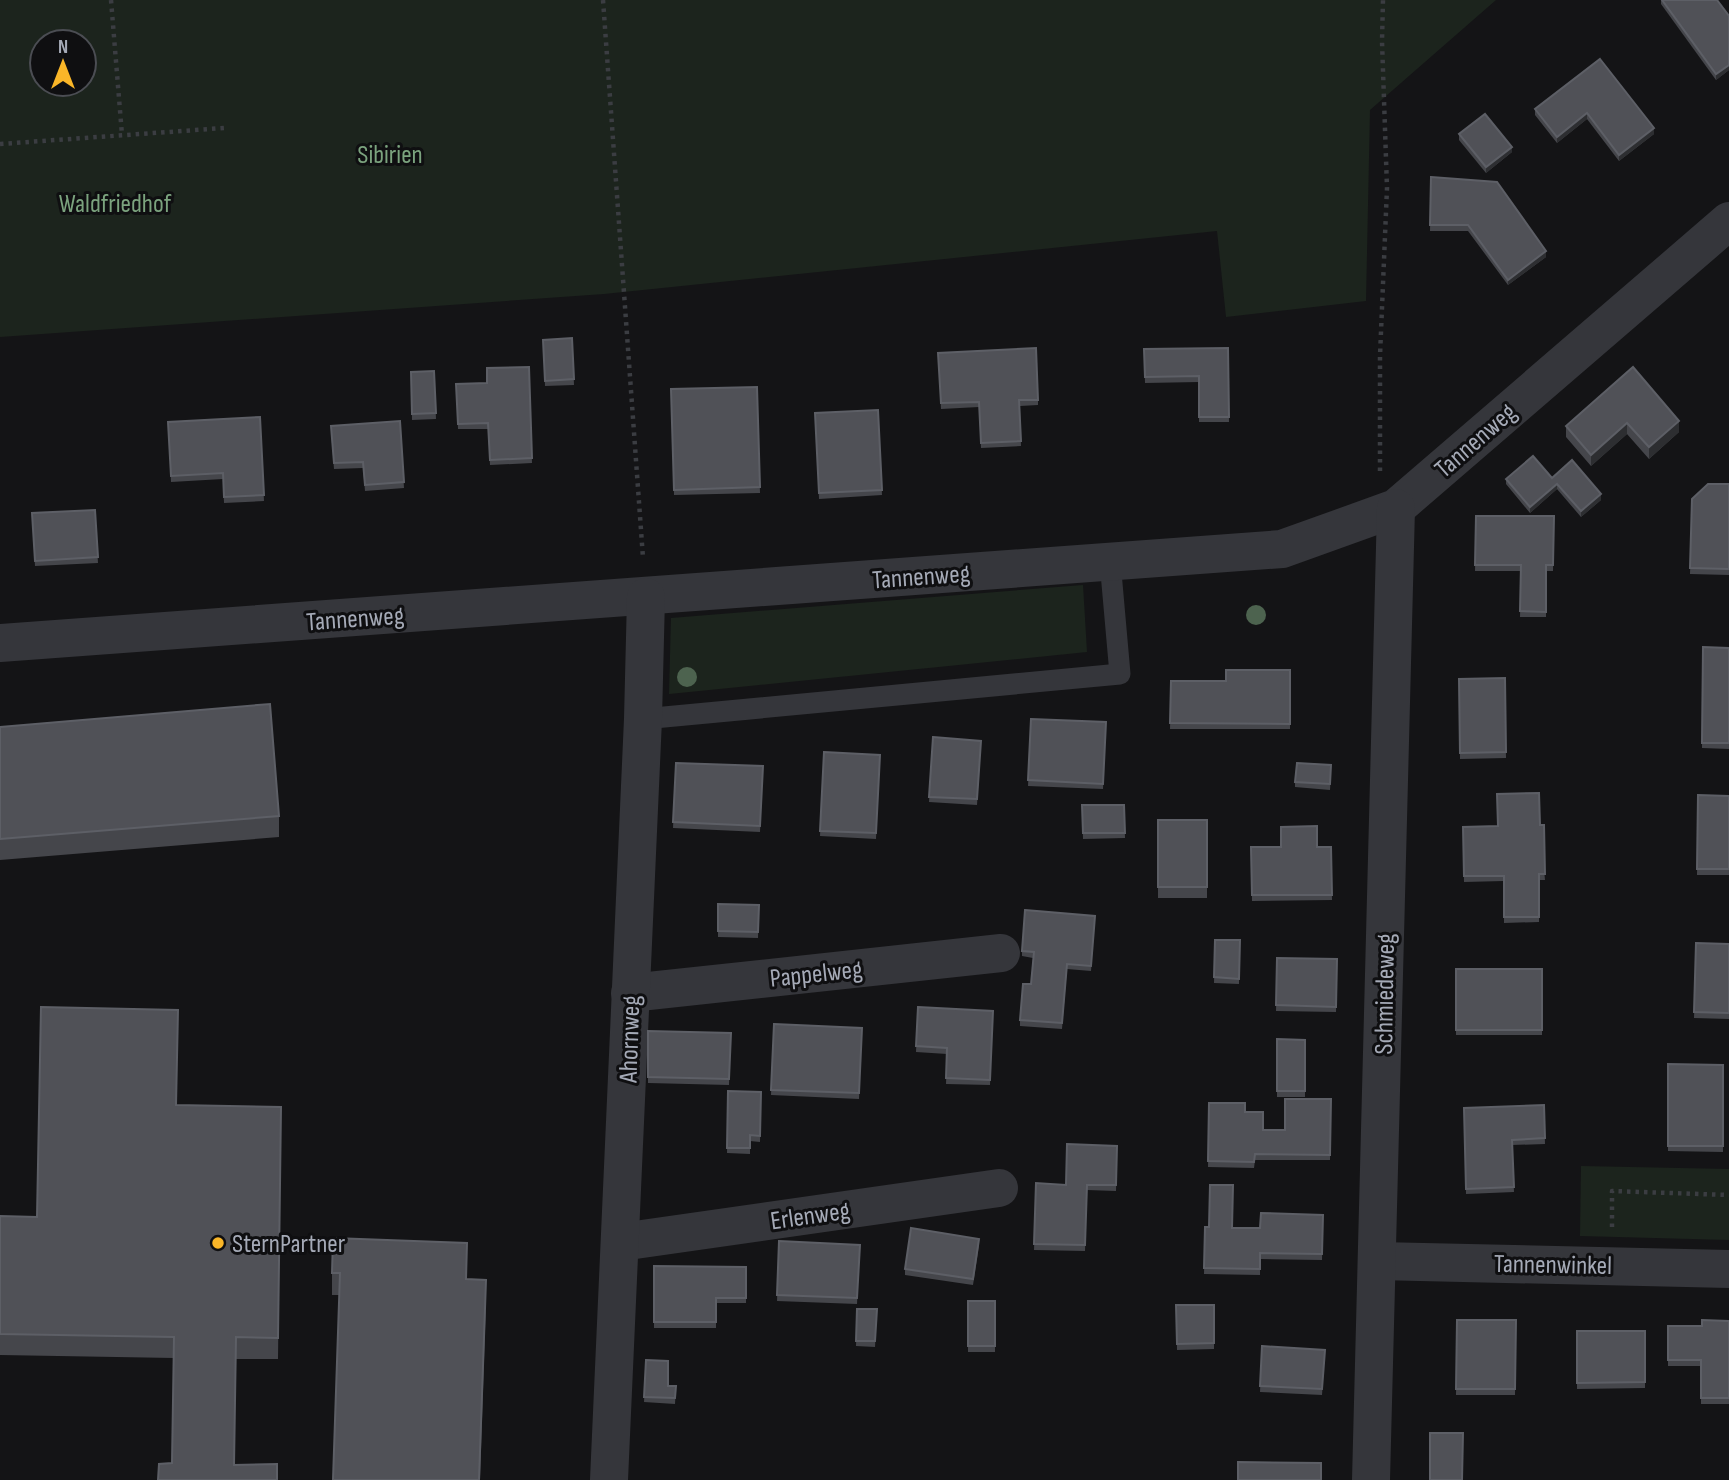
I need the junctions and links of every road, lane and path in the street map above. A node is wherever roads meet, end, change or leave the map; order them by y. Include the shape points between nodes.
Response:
1 (111, 0) edge
2 (603, 0) edge
3 (1383, 0) edge
4 (224, 128) dead end
5 (122, 135) junction
6 (0, 144) edge
7 (1729, 221) edge
8 (1388, 512) junction
9 (1110, 561) junction
10 (646, 597) junction
11 (0, 643) edge
12 (643, 719) junction
13 (1001, 953) dead end
14 (630, 993) junction
15 (999, 1188) dead end
16 (1729, 1195) edge
17 (621, 1242) junction
18 (1378, 1261) junction
19 (1612, 1265) junction
20 (1729, 1269) edge
21 (609, 1480) edge
22 (1371, 1480) edge

1 - 5 path
2 - 10 path
3 - 8 path via 1387,188 1380,356
4 - 5 path
5 - 6 path
7 - 8 street, Tannenweg
8 - 9 street, Tannenweg via 1282,550
8 - 18 street, Schmiedeweg
9 - 10 street, Tannenweg
9 - 12 lane via 1120,674
10 - 11 street, Tannenweg
10 - 12 street, Ahornweg
12 - 14 street, Ahornweg
13 - 14 street, Pappelweg
14 - 17 street, Ahornweg
15 - 17 street, Erlenweg
16 - 19 path via 1612,1191
17 - 21 street, Ahornweg
18 - 19 street, Tannenwinkel
18 - 22 street, Schmiedeweg
19 - 20 street, Tannenwinkel

